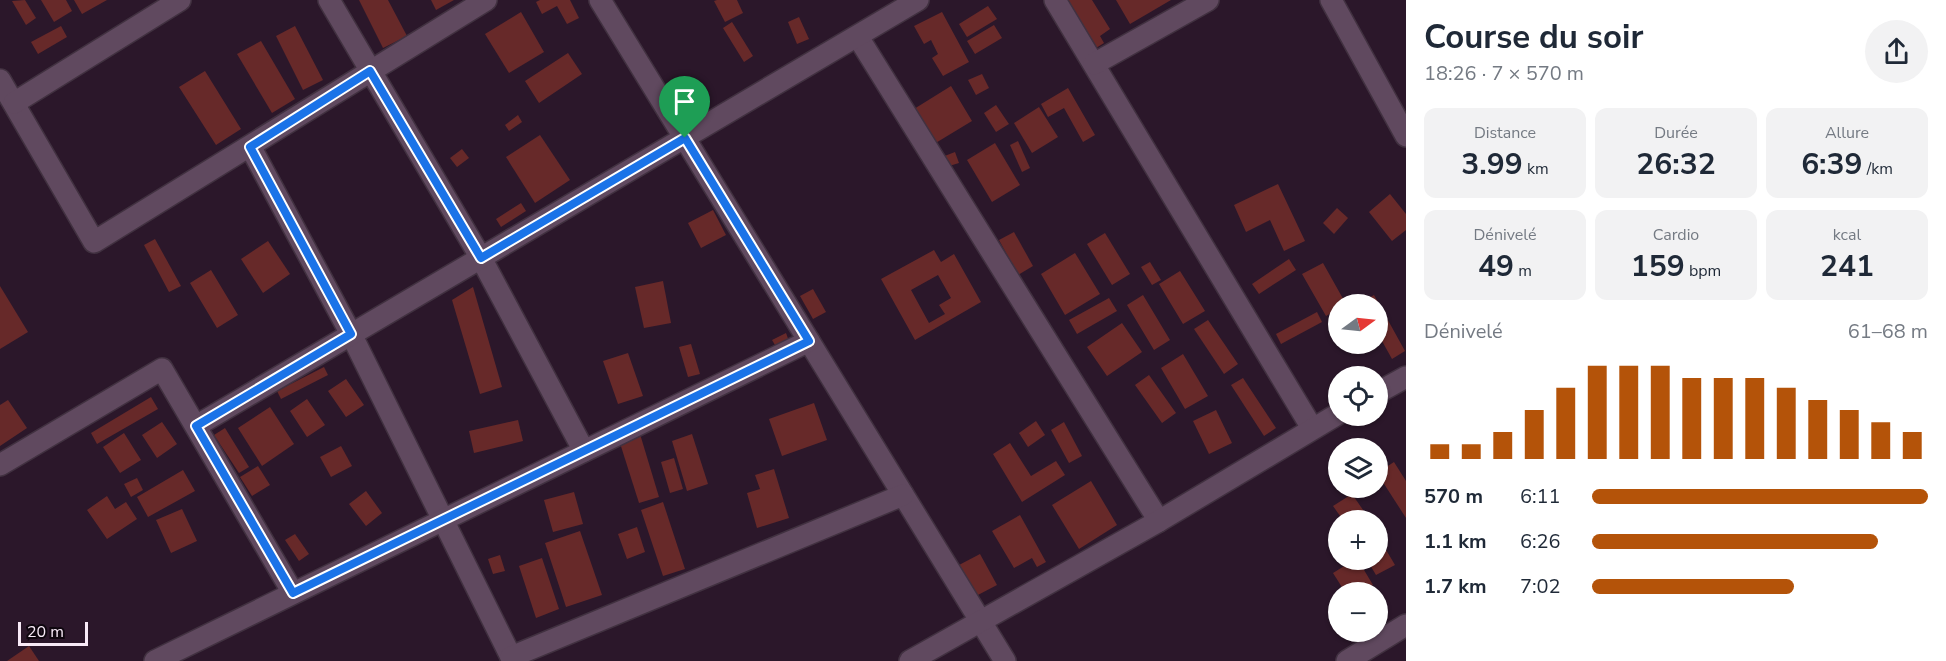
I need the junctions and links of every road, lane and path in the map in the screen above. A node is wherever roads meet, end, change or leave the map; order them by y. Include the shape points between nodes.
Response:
1 (180, 0) edge
2 (328, 0) edge
3 (486, 0) edge
4 (600, 0) edge
5 (918, 0) edge
6 (1055, 0) edge
7 (1208, 0) edge
8 (1331, 0) edge
9 (858, 37) junction
10 (1094, 64) junction
11 (370, 71) junction
12 (0, 80) edge
13 (14, 103) junction
14 (1406, 136) edge
15 (685, 138) junction
16 (250, 147) junction
17 (481, 258) junction
18 (351, 334) junction
19 (809, 341) junction
20 (1406, 377) edge
21 (1388, 387) edge
22 (1328, 419) edge
23 (196, 426) junction
24 (1312, 428) junction
25 (584, 451) junction
26 (0, 465) edge
27 (903, 495) junction
28 (442, 520) junction
29 (1159, 520) junction
30 (293, 593) junction
31 (981, 622) junction
32 (1406, 625) edge
33 (163, 659) edge
34 (512, 659) edge
35 (910, 661) edge
36 (1005, 661) edge
37 (1347, 661) edge

1 - 13 street
2 - 11 street
3 - 11 street
4 - 15 street
5 - 9 street
6 - 10 street
7 - 10 street
8 - 14 street
9 - 15 street
9 - 29 street
10 - 24 street
11 - 16 street
11 - 17 street
12 - 13 street
13 - 16 street via 94,242
15 - 17 street
15 - 19 street
16 - 18 street
17 - 18 street
17 - 25 street
18 - 23 street
18 - 28 street
19 - 25 street
19 - 27 street
20 - 21 street
22 - 24 street
23 - 26 street via 162,369
23 - 30 street
24 - 29 street
25 - 28 street
27 - 31 street
27 - 34 street
28 - 30 street
28 - 34 street
29 - 31 street
30 - 33 street
31 - 35 street
31 - 36 street
32 - 37 street

